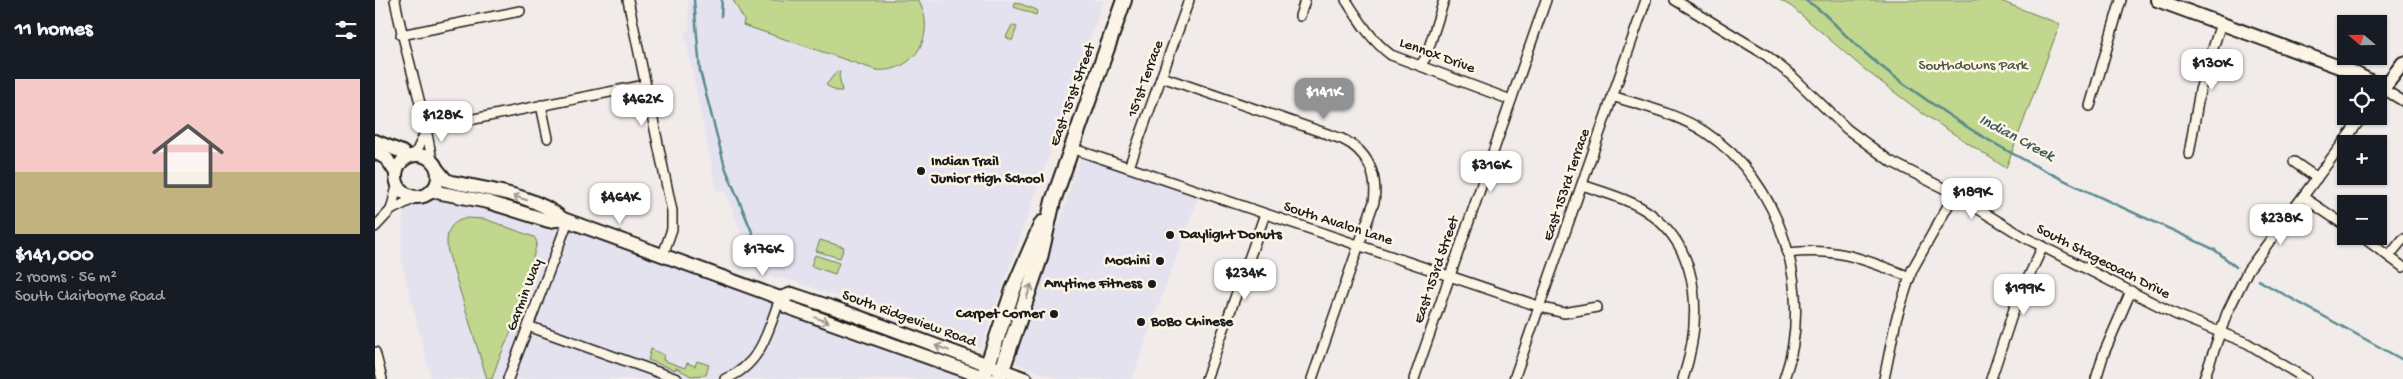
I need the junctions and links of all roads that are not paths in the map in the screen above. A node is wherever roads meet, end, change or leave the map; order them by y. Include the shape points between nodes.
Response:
1 (395, 0) edge
2 (628, 0) edge
3 (1124, 0) edge
4 (1189, 0) edge
5 (1305, 0) edge
6 (1346, 0) edge
7 (1444, 0) edge
8 (1546, 0) edge
9 (1646, 0) edge
10 (1675, 0) edge
11 (2121, 0) edge
12 (2157, 0) edge
13 (520, 11) dead end
14 (1300, 16) dead end
15 (2221, 23) junction
16 (401, 35) junction
17 (2403, 63) edge
18 (1420, 66) junction
19 (2358, 75) edge
20 (1162, 77) junction
21 (2387, 80) edge
22 (645, 85) junction
23 (2387, 92) edge
24 (1612, 96) junction
25 (1511, 100) junction
26 (2403, 101) edge
27 (541, 105) junction
28 (2090, 106) dead end
29 (2356, 125) edge
30 (425, 126) junction
31 (548, 138) dead end
32 (375, 141) edge
33 (1071, 148) junction
34 (375, 152) edge
35 (2189, 154) dead end
36 (412, 156) junction
37 (2294, 162) dead end
38 (434, 165) junction
39 (1129, 167) junction
40 (397, 178) junction
41 (2317, 178) junction
42 (1582, 185) junction
43 (431, 191) junction
44 (1954, 195) junction
45 (2303, 196) junction
46 (417, 197) junction
47 (1053, 201) junction
48 (391, 210) junction
49 (1265, 214) junction
50 (565, 220) junction
51 (2337, 220) edge
52 (375, 228) edge
53 (2403, 239) edge
54 (2374, 245) edge
55 (2043, 246) junction
56 (1359, 247) junction
57 (1787, 253) junction
58 (663, 255) junction
59 (2389, 256) junction
60 (2403, 267) edge
61 (1450, 276) junction
62 (1910, 277) junction
63 (2131, 291) junction
64 (780, 298) junction
65 (1539, 306) junction
66 (1597, 307) dead end
67 (528, 326) junction
68 (2219, 332) junction
69 (375, 356) edge
70 (986, 375) edge
71 (1001, 375) edge
72 (382, 379) edge
73 (509, 379) edge
74 (677, 379) edge
75 (725, 379) edge
76 (1025, 379) edge
77 (1206, 379) edge
78 (1312, 379) edge
79 (1413, 379) edge
80 (1514, 379) edge
81 (1683, 379) edge
82 (1784, 379) edge
83 (1884, 379) edge
84 (1991, 379) edge
85 (2096, 379) edge
86 (2204, 379) edge
87 (2306, 379) edge

1 - 16 street
2 - 22 street
3 - 33 main road, East 151st Street
4 - 20 street, 151st Terrace
5 - 14 street
6 - 18 street, Lennox Drive via 1380,47 1391,55
7 - 18 street via 1426,57
8 - 25 street, East 153rd Street
9 - 24 street, East 153rd Terrace
10 - 44 street, South Stagecoach Drive via 1766,55 1869,147
11 - 28 street
12 - 15 main road
13 - 16 street
15 - 19 main road
15 - 35 street via 2200,90
16 - 30 street
17 - 21 main road
18 - 25 street, Lennox Drive
20 - 39 street, 151st Terrace
20 - 56 street via 1342,139 1356,147 1369,162 1375,184 1374,202
22 - 27 street
22 - 58 street via 672,212 672,229
23 - 26 street
24 - 42 street, East 153rd Terrace
24 - 57 street via 1681,120 1705,132 1725,148 1750,172 1767,196
25 - 61 street, East 153rd Street
27 - 30 street
27 - 31 street
29 - 41 street
30 - 36 street
30 - 38 street
32 - 36 main road
33 - 39 street, South Avalon Lane
33 - 47 main road, East 151st Street
34 - 40 main road via 387,159
36 - 38 main road via 426,157
36 - 40 main road via 403,161
37 - 41 street
38 - 43 main road via 437,181
50 -> 38 main road, South Ridgeview Road via 552,210 523,199 446,180
39 - 49 street, South Avalon Lane
40 - 46 main road via 403,192
40 - 48 street
41 - 45 street
42 - 65 street, East 153rd Terrace
42 - 81 street via 1651,214 1677,241 1687,258 1694,296 1693,338
43 - 46 main road
43 - 50 main road, South Ridgeview Road via 489,202 549,221
44 - 55 street, South Stagecoach Drive
44 - 62 street
45 - 51 street
45 - 68 street via 2249,270
46 - 48 street
47 - 70 main road, East 151st Street via 1024,263
71 -> 47 main road, East 151st Street via 1040,258
48 - 52 street
49 - 56 street, South Avalon Lane
49 - 77 street
50 - 58 main road, South Ridgeview Road
50 - 67 street, Garmin Way
53 - 59 street
54 - 59 street
55 - 63 street, South Stagecoach Drive
55 - 84 street via 2015,306
56 - 61 street, South Avalon Lane
56 - 78 street
57 - 62 street via 1815,250 1857,256
57 - 82 street via 1797,307 1795,336
58 - 64 main road, South Ridgeview Road
59 - 60 street
61 - 65 street, South Avalon Lane
61 - 79 street, East 153rd Street
62 - 83 street via 1894,328
63 - 68 street, South Stagecoach Drive
63 - 85 street
64 - 70 main road, South Ridgeview Road via 787,307
64 - 75 street via 756,357 744,369
65 - 66 street, South Avalon Lane via 1564,313
65 - 80 street, East 153rd Terrace
67 - 73 street, Garmin Way
67 - 74 street
68 - 86 street
68 - 87 street, South Stagecoach Drive via 2247,343
69 - 72 street
70 - 71 main road, South Ridgeview Road
71 - 76 main road, South Ridgeview Road

